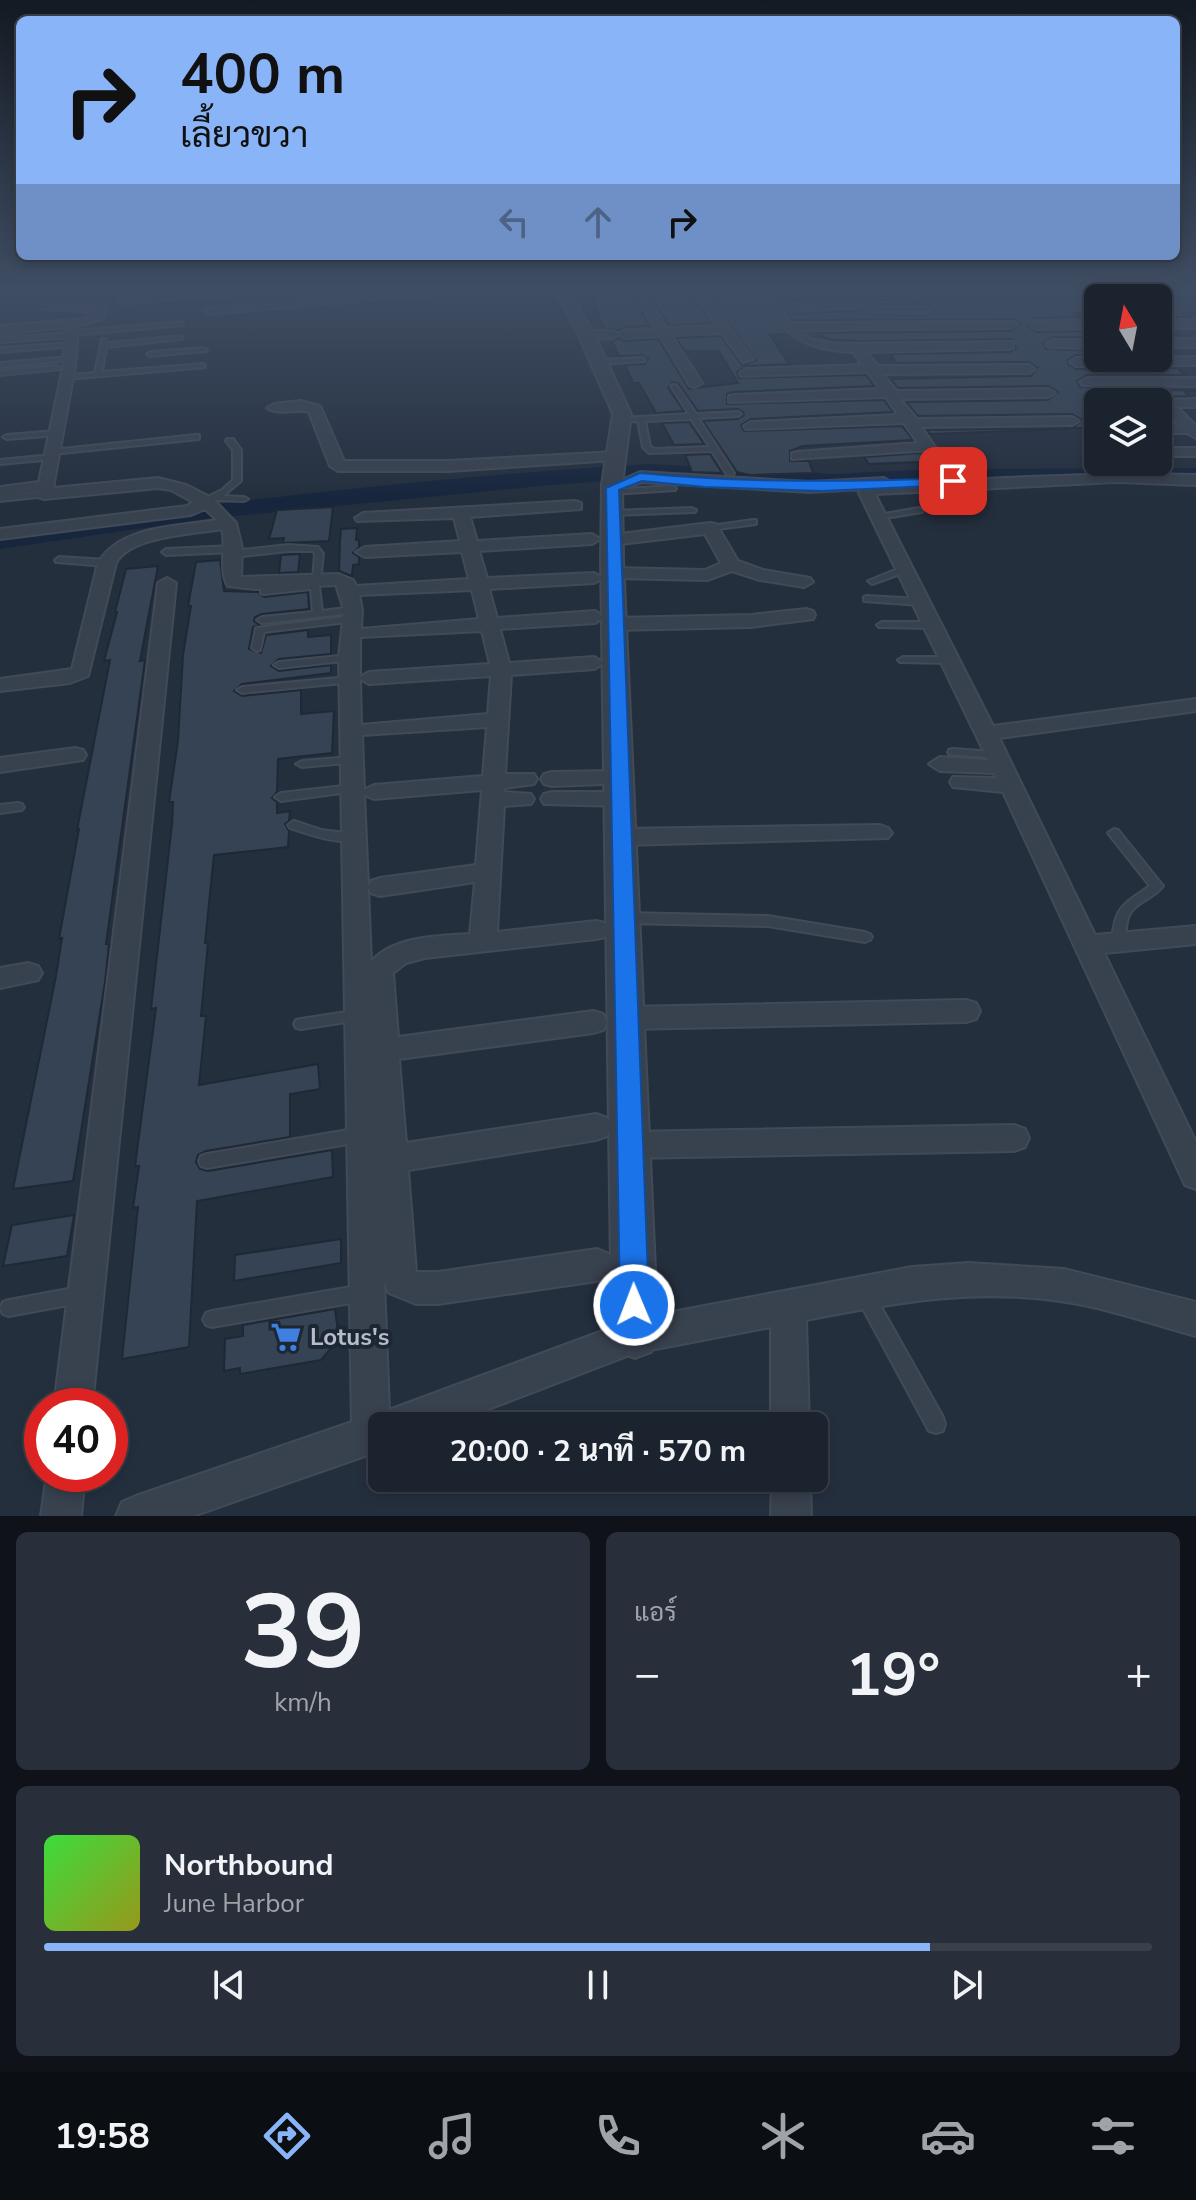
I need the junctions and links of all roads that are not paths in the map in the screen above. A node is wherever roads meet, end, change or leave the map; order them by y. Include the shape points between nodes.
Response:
1 (27, 358) edge
2 (40, 358) edge
3 (69, 358) edge
4 (82, 358) edge
5 (101, 358) edge
6 (150, 358) edge
7 (597, 358) edge
8 (679, 358) edge
9 (742, 358) edge
10 (865, 358) edge
11 (643, 360) dead end
12 (1196, 361) edge
13 (599, 362) junction
14 (1076, 362) dead end
15 (1084, 362) edge
16 (1172, 362) edge
17 (0, 365) edge
18 (203, 366) dead end
19 (874, 369) junction
20 (1029, 369) dead end
21 (150, 370) junction
22 (1164, 372) edge
23 (0, 373) edge
24 (98, 374) junction
25 (1087, 382) dead end
26 (1175, 382) junction
27 (1196, 382) edge
28 (695, 383) dead end
29 (674, 386) dead end
30 (1048, 393) dead end
31 (893, 394) junction
32 (1172, 403) edge
33 (1196, 403) edge
34 (736, 406) joint
35 (274, 408) dead end
36 (1172, 412) edge
37 (693, 416) junction
38 (641, 419) junction
39 (622, 420) junction
40 (912, 421) junction
41 (1072, 421) dead end
42 (751, 426) dead end
43 (1172, 430) edge
44 (1194, 432) edge
45 (56, 433) junction
46 (7, 437) dead end
47 (196, 437) dead end
48 (230, 441) dead end
49 (714, 449) junction
50 (1172, 452) edge
51 (1196, 452) edge
52 (52, 455) junction
53 (797, 456) dead end
54 (0, 462) edge
55 (730, 473) dead end
56 (1196, 480) edge
57 (1002, 481) junction
58 (672, 488) dead end
59 (45, 490) junction
60 (0, 492) edge
61 (610, 497) junction
62 (0, 499) edge
63 (575, 506) dead end
64 (221, 507) junction
65 (692, 510) dead end
66 (919, 510) dead end
67 (461, 512) junction
68 (879, 517) junction
69 (363, 518) dead end
70 (753, 522) dead end
71 (710, 528) junction
72 (0, 534) edge
73 (470, 546) junction
74 (166, 552) dead end
75 (234, 552) junction
76 (365, 552) dead end
77 (59, 560) dead end
78 (107, 563) junction
79 (731, 565) junction
80 (905, 569) junction
81 (604, 575) junction
82 (872, 581) dead end
83 (804, 582) dead end
84 (167, 583) dead end
85 (479, 584) junction
86 (264, 591) dead end
87 (867, 599) dead end
88 (920, 602) junction
89 (358, 613) junction
90 (318, 614) junction
91 (806, 615) dead end
92 (262, 620) dead end
93 (605, 620) junction
94 (489, 623) junction
95 (882, 625) dead end
96 (932, 625) junction
97 (257, 648) dead end
98 (903, 660) dead end
99 (948, 660) junction
100 (594, 663) dead end
101 (279, 665) dead end
102 (501, 670) junction
103 (356, 672) junction
104 (0, 685) edge
105 (242, 690) dead end
106 (1196, 705) edge
107 (498, 720) junction
108 (366, 730) dead end
109 (986, 733) junction
110 (75, 755) dead end
111 (946, 758) dead end
112 (352, 760) junction
113 (302, 764) dead end
114 (0, 765) edge
115 (1003, 769) junction
116 (961, 782) dead end
117 (620, 788) junction
118 (525, 789) dead end
119 (552, 789) dead end
120 (363, 790) junction
121 (493, 790) junction
122 (281, 797) dead end
123 (18, 807) dead end
124 (0, 809) edge
125 (294, 825) dead end
126 (880, 833) dead end
127 (1114, 833) dead end
128 (622, 837) junction
129 (354, 838) junction
130 (487, 872) junction
131 (380, 887) dead end
132 (610, 924) junction
133 (1196, 935) edge
134 (865, 937) dead end
135 (1119, 942) junction
136 (483, 943) junction
137 (1085, 945) junction
138 (28, 973) dead end
139 (0, 978) edge
140 (966, 1011) dead end
141 (359, 1015) junction
142 (627, 1018) junction
143 (593, 1022) dead end
144 (301, 1024) dead end
145 (385, 1050) junction
146 (596, 1127) dead end
147 (362, 1135) junction
148 (1014, 1138) dead end
149 (630, 1145) junction
150 (1191, 1153) edge
151 (391, 1159) junction
152 (207, 1161) dead end
153 (1196, 1175) edge
154 (597, 1265) dead end
155 (367, 1292) junction
156 (86, 1293) junction
157 (864, 1293) junction
158 (9, 1308) dead end
159 (788, 1308) junction
160 (212, 1319) dead end
161 (1196, 1319) edge
162 (635, 1336) junction
163 (75, 1388) edge
164 (381, 1412) edge
165 (433, 1412) edge
166 (790, 1412) edge
167 (936, 1424) dead end
168 (368, 1436) edge
169 (64, 1492) edge
170 (791, 1492) edge
171 (61, 1516) edge
172 (136, 1516) edge
173 (791, 1516) edge

1 - 17 lane
2 - 23 lane
3 - 45 street
4 - 24 lane
5 - 24 lane
6 - 21 lane
7 - 13 street
8 - 28 street
9 - 19 street via 747,366
10 - 19 street
11 - 13 lane
12 - 16 street
13 - 39 street
14 - 15 street
18 - 21 lane
19 - 20 street
19 - 31 street
21 - 24 lane
22 - 26 street
25 - 26 street
26 - 27 street
29 - 37 lane
30 - 31 street
31 - 34 street
31 - 40 street
32 - 33 street
34 - 37 lane
35 - 61 street via 315,409 338,466 448,466
36 - 44 street
37 - 38 lane
37 - 49 lane
38 - 39 lane
38 - 49 lane via 652,451
39 - 61 street
40 - 41 street
40 - 42 street
40 - 53 street via 926,448
43 - 44 street
45 - 46 lane
45 - 52 street
47 - 52 lane
48 - 64 lane via 237,450 237,481
49 - 55 lane
50 - 51 street
52 - 54 lane
52 - 59 street
56 - 57 street
57 - 61 street via 822,487 640,477
57 - 68 street via 873,488 867,493
58 - 61 lane
59 - 60 street
59 - 62 lane
59 - 64 street via 167,483
61 - 65 lane
61 - 71 street
61 - 73 street
61 - 81 street
63 - 67 street
64 - 72 street
64 - 75 street
64 - 78 street via 132,540 113,552
66 - 68 lane
67 - 69 street
67 - 73 street
68 - 80 street
70 - 71 lane
71 - 79 street
73 - 76 street
73 - 85 street
74 - 75 lane
75 - 89 street via 234,582 344,581
77 - 78 lane
78 - 104 street via 81,672
79 - 81 street via 707,575
79 - 83 street
80 - 82 lane
80 - 88 street
81 - 85 street
81 - 93 street
84 - 156 street
85 - 89 street
85 - 94 street
86 - 90 lane via 315,586
87 - 88 lane
88 - 96 street
89 - 90 lane
89 - 94 street
89 - 97 lane via 259,630
89 - 103 street
90 - 92 lane
91 - 93 street via 751,621
93 - 94 street
93 - 117 street
94 - 102 street
95 - 96 lane
96 - 99 street
98 - 99 lane
99 - 109 street
100 - 102 street
101 - 103 lane
102 - 103 street
102 - 107 street
103 - 105 lane
103 - 112 street
106 - 109 street
107 - 108 street
107 - 121 street
109 - 115 street
110 - 114 street
111 - 115 street
112 - 113 lane
112 - 120 street
115 - 116 street
115 - 137 street
117 - 119 street
117 - 128 street
118 - 121 street
120 - 121 street
120 - 122 lane
120 - 129 street
121 - 130 street
123 - 124 lane
125 - 129 lane
126 - 128 street
127 - 135 lane via 1157,886 1125,907
128 - 132 street
129 - 141 street
130 - 131 street
130 - 136 street
132 - 134 lane via 768,921
132 - 136 street
132 - 142 street
133 - 135 street
135 - 137 street
136 - 145 street via 403,952 383,963 379,971
137 - 150 street
138 - 139 street
140 - 142 street
141 - 144 lane
141 - 147 street
142 - 149 street
143 - 145 street
145 - 151 street
146 - 151 street
147 - 152 lane
147 - 155 street
148 - 149 street
149 - 162 street
150 - 153 street
151 - 154 street via 401,1282 438,1288
155 - 160 lane
155 - 164 street
156 - 158 lane
156 - 163 street
157 - 159 street
157 - 161 street via 912,1283 1019,1280 1064,1285
157 - 167 lane
159 - 162 street
159 - 166 street
162 - 165 street
168 - 172 street
169 - 171 street
170 - 173 street

